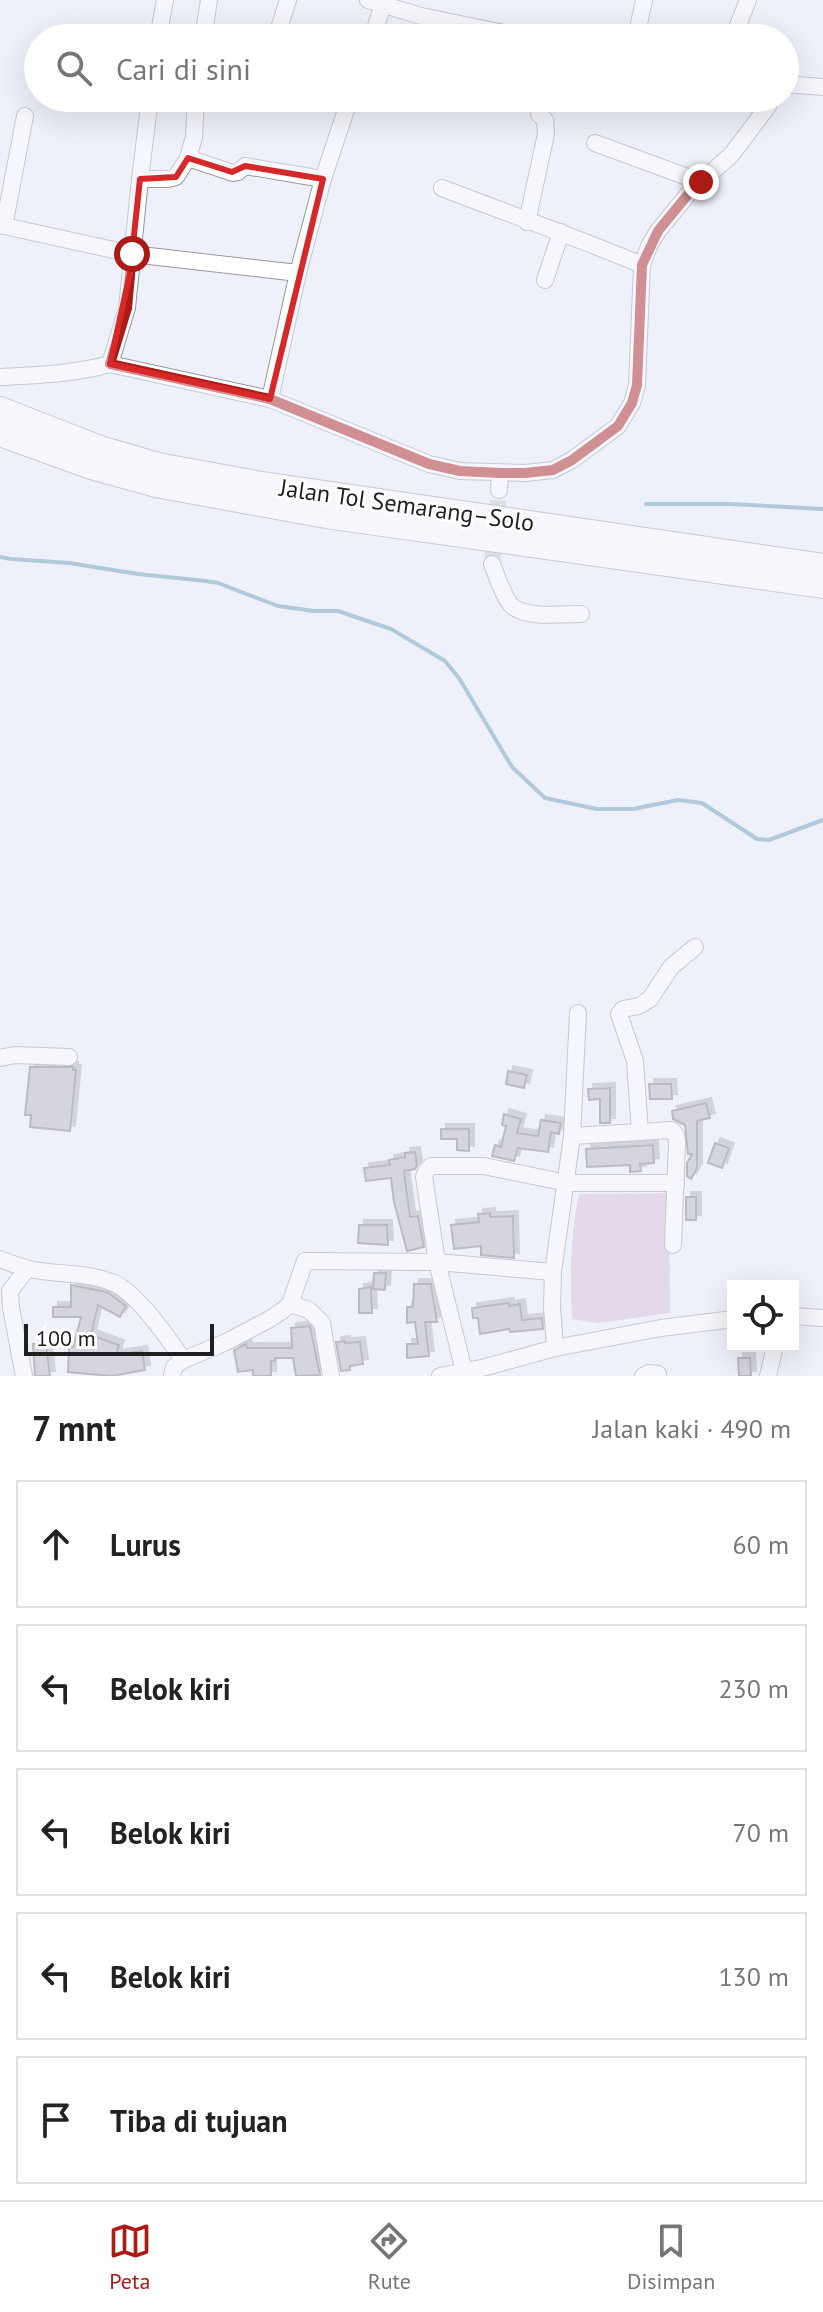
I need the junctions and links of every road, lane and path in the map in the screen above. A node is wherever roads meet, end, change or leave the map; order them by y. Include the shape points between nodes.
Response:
1 (165, 0) edge
2 (209, 0) edge
3 (288, 0) edge
4 (644, 0) edge
5 (748, 0) edge
6 (376, 2) edge
7 (161, 24) edge
8 (205, 24) edge
9 (280, 24) edge
10 (374, 24) edge
11 (457, 24) edge
12 (639, 24) edge
13 (739, 24) edge
14 (799, 85) edge
15 (823, 87) edge
16 (148, 112) edge
17 (195, 112) edge
18 (345, 112) edge
19 (539, 112) edge
20 (764, 112) edge
21 (25, 116) dead end
22 (595, 143) dead end
23 (188, 158) junction
24 (140, 179) junction
25 (323, 179) junction
26 (701, 182) junction
27 (442, 188) dead end
28 (527, 222) junction
29 (2, 226) edge
30 (561, 232) junction
31 (132, 254) junction
32 (642, 265) junction
33 (298, 273) junction
34 (545, 280) dead end
35 (110, 364) junction
36 (0, 377) edge
37 (270, 399) junction
38 (0, 409) edge
39 (0, 434) edge
40 (492, 564) tunnel mouth
41 (823, 566) edge
42 (823, 586) edge
43 (581, 614) dead end
44 (695, 947) dead end
45 (578, 1013) dead end
46 (69, 1057) dead end
47 (0, 1058) edge
48 (640, 1132) junction
49 (572, 1136) junction
50 (567, 1183) junction
51 (676, 1183) junction
52 (673, 1245) dead end
53 (0, 1259) edge
54 (437, 1262) junction
55 (27, 1269) junction
56 (553, 1272) junction
57 (290, 1304) junction
58 (799, 1316) edge
59 (823, 1318) edge
60 (727, 1320) edge
61 (555, 1348) junction
62 (774, 1352) edge
63 (183, 1360) junction
64 (464, 1371) junction
65 (24, 1376) edge
66 (172, 1376) edge
67 (331, 1376) edge
68 (440, 1376) edge
69 (643, 1376) edge
70 (658, 1376) edge
71 (768, 1376) edge

1 - 7 street
2 - 8 street
3 - 9 street
4 - 12 street
5 - 13 street
6 - 10 street
6 - 11 street
14 - 15 street
16 - 24 street
17 - 23 street
18 - 25 street
19 - 28 street via 546,134
20 - 26 street via 732,154
21 - 29 street
22 - 26 street
23 - 24 street via 176,177
23 - 25 street via 233,173 245,166
24 - 31 street
25 - 33 street
26 - 32 street via 658,231
27 - 28 street
28 - 30 street
29 - 31 street
30 - 32 street
30 - 34 street
31 - 33 street
31 - 35 street via 127,308
32 - 37 street via 632,403 618,426 553,470 500,481 429,464
33 - 37 street
35 - 36 street
35 - 37 street
38 - 41 highway, Jalan Tol Semarang–Solo via 158,465
39 - 42 highway, Jalan Tol Semarang–Solo via 156,485 326,516
40 - 43 street via 518,610
44 - 48 street via 671,967 650,999 619,1014 635,1061
45 - 49 street
46 - 47 street
48 - 49 street
48 - 51 street via 672,1130 676,1135
49 - 50 street
50 - 51 street
50 - 54 street via 484,1166 431,1166 424,1177
50 - 56 street
51 - 52 street
53 - 55 street
54 - 56 street
54 - 57 street via 305,1261
54 - 64 street
55 - 63 street via 92,1277 125,1288
55 - 65 street via 10,1291
56 - 61 street
57 - 63 street via 257,1326
57 - 67 street via 309,1310 322,1323
58 - 59 street
60 - 61 street
61 - 64 street
62 - 71 street
63 - 66 street
64 - 68 street
69 - 70 street

